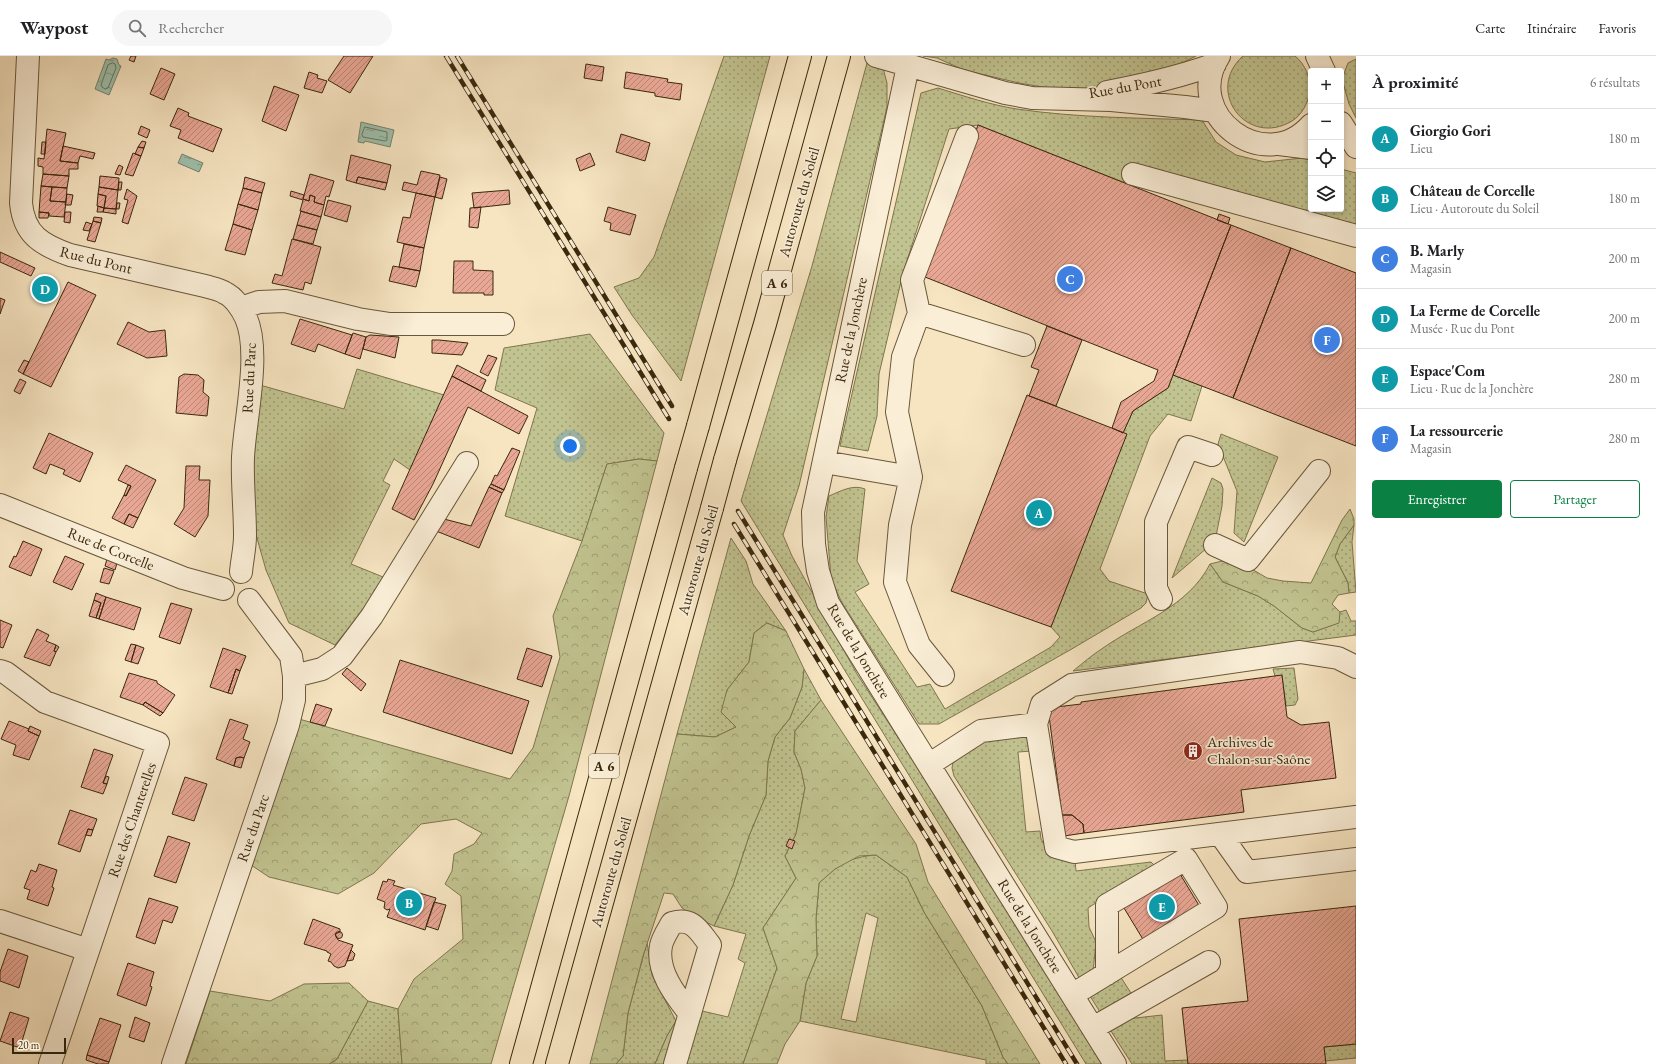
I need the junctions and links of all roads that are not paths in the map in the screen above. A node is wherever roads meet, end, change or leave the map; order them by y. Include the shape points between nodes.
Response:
1 (28, 56) edge
2 (800, 56) edge
3 (839, 56) edge
4 (876, 56) edge
5 (1217, 60) edge
6 (908, 66) junction
7 (1032, 98) junction
8 (1215, 111) junction
9 (1308, 128) edge
10 (1344, 128) edge
11 (967, 136) dead end
12 (1279, 144) junction
13 (1356, 147) edge
14 (1308, 148) edge
15 (1344, 152) edge
16 (1356, 154) edge
17 (1133, 174) dead end
18 (1356, 236) edge
19 (240, 308) junction
20 (919, 313) junction
21 (503, 324) dead end
22 (1024, 345) dead end
23 (1212, 455) dead end
24 (824, 462) junction
25 (467, 463) dead end
26 (1319, 471) dead end
27 (911, 477) junction
28 (0, 505) edge
29 (1215, 545) dead end
30 (241, 572) junction
31 (223, 589) junction
32 (1161, 599) dead end
33 (248, 600) junction
34 (1356, 667) edge
35 (0, 671) edge
36 (943, 675) dead end
37 (294, 676) junction
38 (1036, 724) junction
39 (930, 764) junction
40 (1356, 817) edge
41 (1220, 834) junction
42 (1356, 859) edge
43 (0, 920) edge
44 (88, 950) junction
45 (1210, 962) dead end
46 (1107, 974) junction
47 (1072, 995) junction
48 (690, 1014) dead end
49 (1092, 1028) junction
50 (50, 1064) edge
51 (174, 1064) edge
52 (521, 1064) edge
53 (557, 1064) edge
54 (675, 1064) edge
55 (1115, 1064) edge

1 - 19 street, Rue du Pont via 21,203 22,217 28,229 38,240 52,249 205,286 226,293
2 - 52 highway, A 6, bridge
3 - 53 highway, Autoroute du Soleil / A 6, bridge
4 - 6 street, Rue du Pont
5 - 7 street, Rue du Pont via 1189,74 1154,83 1105,92
5 - 8 street via 1210,82
6 - 7 street, Rue du Pont
6 - 24 street, Rue de la Jonchère
7 - 8 street, Rue du Pont via 1111,100
8 - 12 street via 1227,128 1244,140 1267,145
9 - 12 street via 1300,135
10 - 13 street
11 - 20 street via 912,280
12 - 14 street
15 - 16 street
17 - 18 street
19 - 21 street via 259,302 285,301 390,324
19 - 30 street, Rue du Parc via 251,332 252,348 243,456 245,538
20 - 22 street
20 - 27 street via 904,357 897,412
23 - 32 street via 1188,447 1156,522 1156,588
24 - 27 street
24 - 39 street, Rue de la Jonchère via 813,518 818,571 828,603
25 - 37 street via 372,616 342,656 322,669
26 - 29 street via 1248,560
27 - 36 street via 900,525 895,582 919,645
28 - 31 street, Rue de Corcelle via 183,578
30 - 31 street via 226,578
30 - 33 street via 250,576 254,584 254,593
31 - 33 street via 227,598 235,603 241,604
33 - 37 street, Rue du Parc via 291,656
34 - 38 street via 1338,658 1300,652 1072,686 1042,704
35 - 44 street, Rue des Chanterelles via 45,702 158,743
37 - 51 street, Rue du Parc via 294,700 288,725
38 - 39 street via 982,732
38 - 41 street via 1056,848 1074,852
39 - 47 street, Rue de la Jonchère
40 - 41 street
41 - 42 street via 1247,872
43 - 44 street
44 - 50 street, Rue des Chanterelles
45 - 49 street
46 - 46 street via 1216,907 1186,859 1108,905
46 - 47 street
47 - 49 street, Rue de la Jonchère
48 - 54 street
49 - 55 street, Rue de la Jonchère

